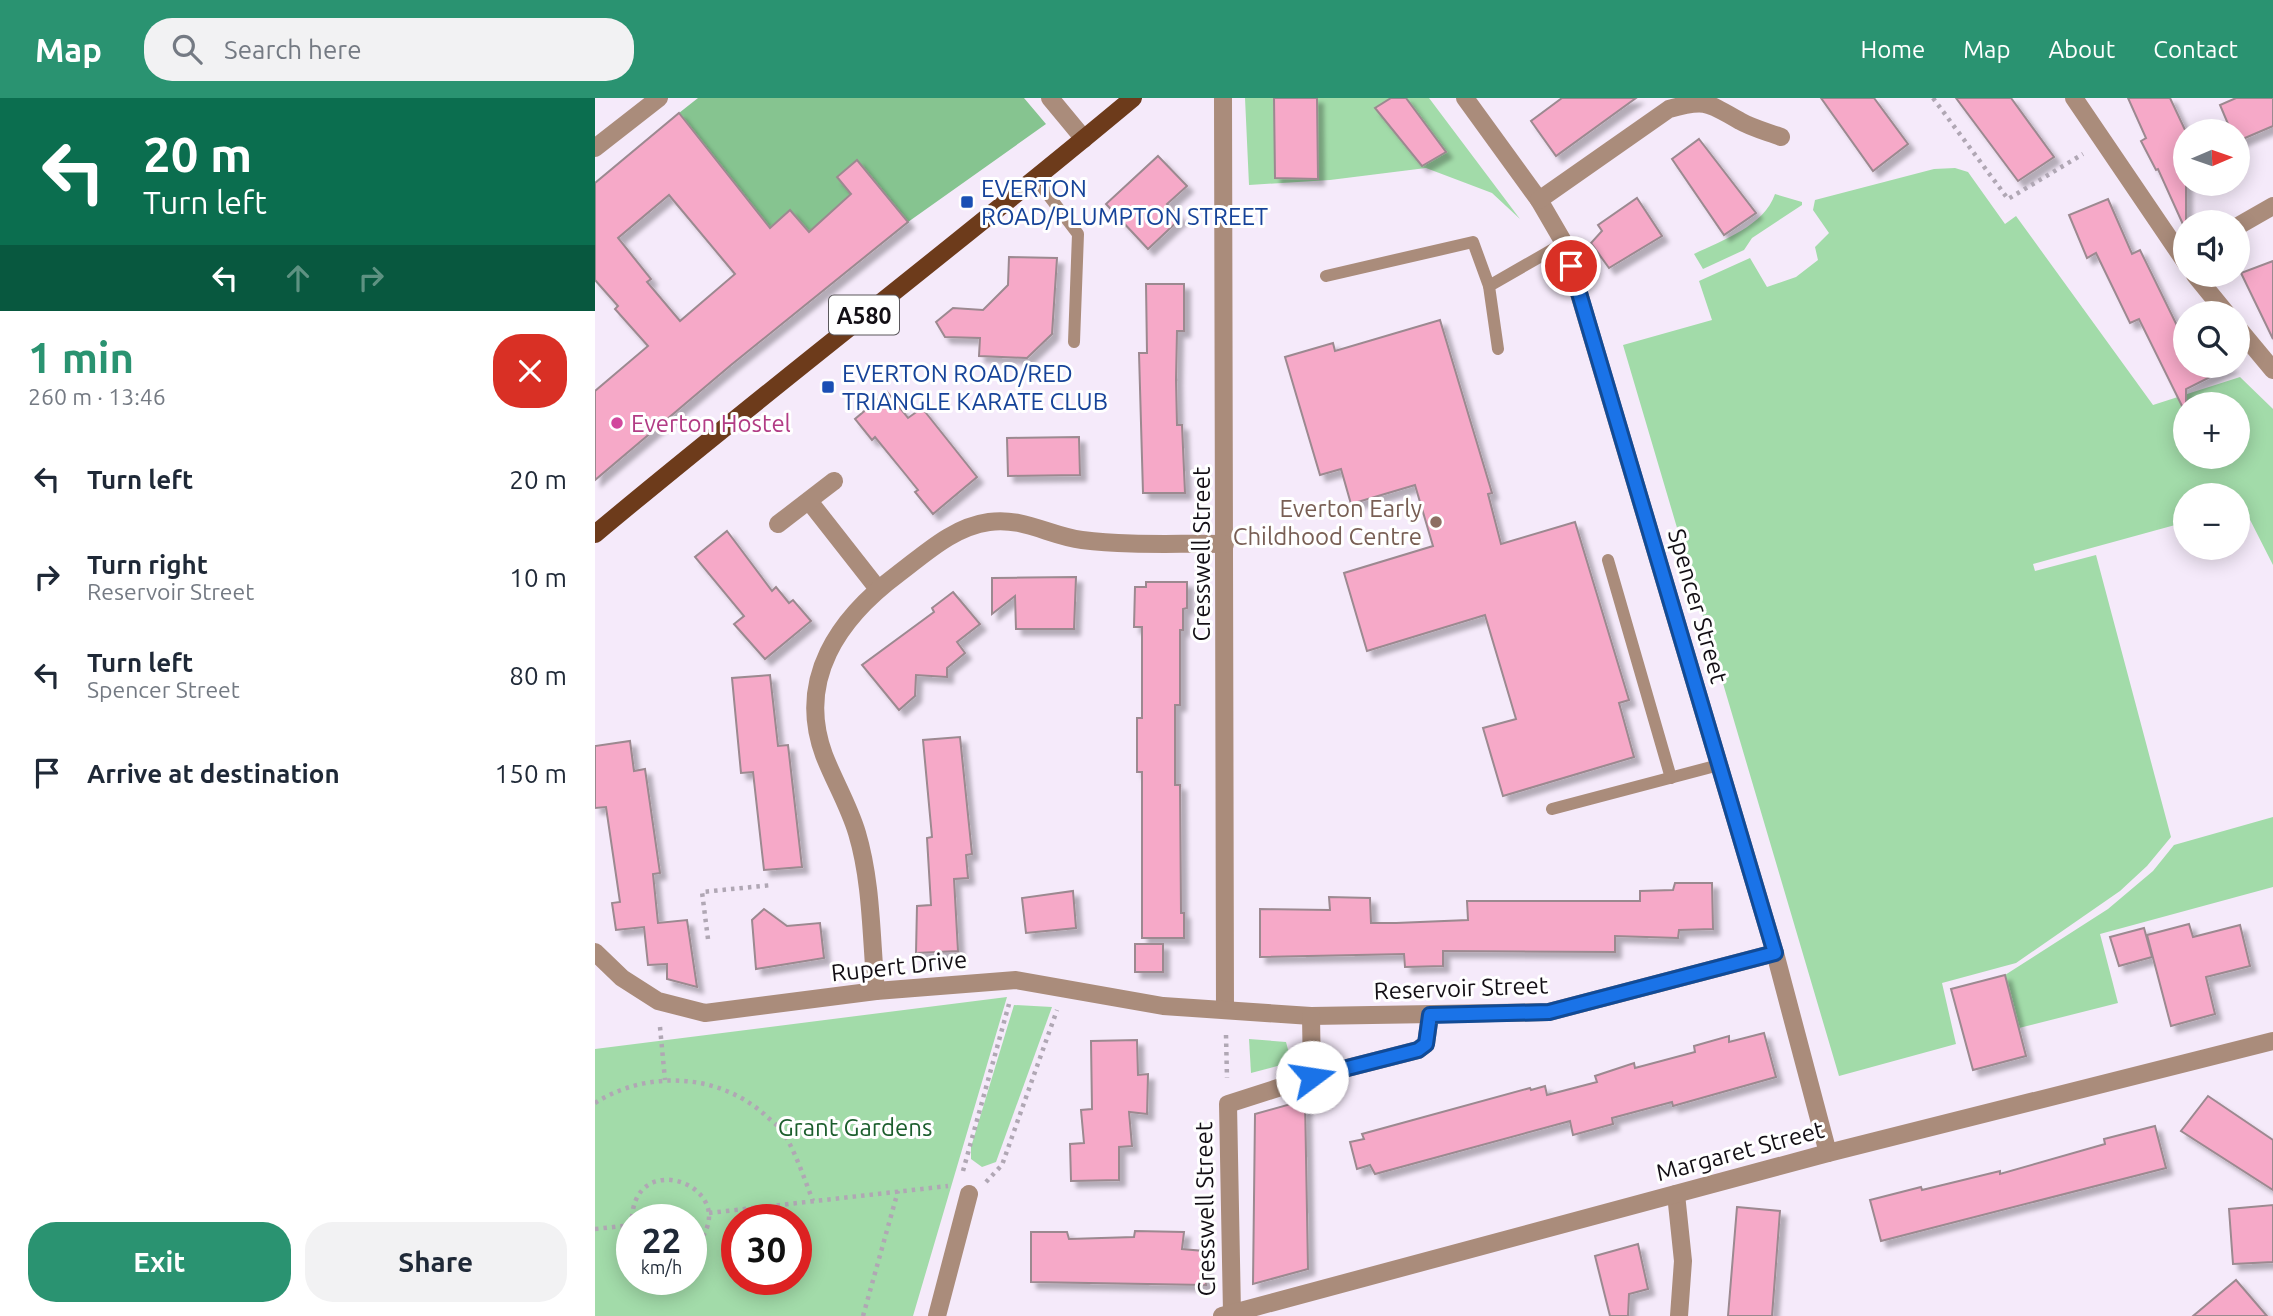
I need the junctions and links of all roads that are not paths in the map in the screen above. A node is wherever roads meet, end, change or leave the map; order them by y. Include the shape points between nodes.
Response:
1 (659, 98) edge
2 (1050, 98) edge
3 (1133, 98) edge
4 (1223, 98) edge
5 (1465, 98) edge
6 (2074, 98) edge
7 (1781, 137) dead end
8 (1084, 139) junction
9 (595, 148) edge
10 (1036, 179) junction
11 (1539, 200) junction
12 (2273, 206) edge
13 (2250, 219) edge
14 (1564, 243) junction
15 (2173, 243) edge
16 (1327, 276) dead end
17 (1489, 286) junction
18 (2205, 287) edge
19 (2216, 301) edge
20 (1075, 342) dead end
21 (2250, 342) edge
22 (1498, 349) dead end
23 (2273, 370) edge
24 (834, 481) dead end
25 (809, 501) junction
26 (778, 524) dead end
27 (595, 534) edge
28 (1225, 544) junction
29 (1608, 560) dead end
30 (878, 589) junction
31 (1719, 765) junction
32 (1671, 778) junction
33 (1552, 809) dead end
34 (595, 952) edge
35 (1775, 953) junction
36 (876, 991) junction
37 (1226, 1009) junction
38 (1430, 1015) junction
39 (1311, 1016) junction
40 (2273, 1041) edge
41 (1312, 1077) junction
42 (1828, 1153) junction
43 (965, 1189) road end
44 (1676, 1194) junction
45 (1275, 1309) edge
46 (1227, 1315) edge
47 (937, 1316) edge
48 (1679, 1316) edge

1 - 9 street
2 - 8 street
3 - 8 main road, A580
4 - 28 street, Cresswell Street
5 - 11 street, Spencer Street
6 - 15 street
7 - 11 street via 1739,121 1718,106 1686,103 1669,109
8 - 10 main road, A580
10 - 20 lane via 1079,234
10 - 27 main road, A580 via 757,398
11 - 14 street, Spencer Street
12 - 13 street
14 - 17 lane
14 - 31 street, Spencer Street
16 - 17 lane via 1473,242
17 - 22 lane
18 - 19 street
21 - 23 street
24 - 25 street
25 - 26 street
25 - 30 street
28 - 30 street via 1080,540 1024,523 989,522 955,532
28 - 37 street, Cresswell Street
29 - 32 lane
30 - 36 street via 834,638 814,695 818,735 864,861
31 - 32 lane
31 - 35 street, Spencer Street
32 - 33 lane
34 - 36 street, Rupert Drive via 622,978 658,1002 681,1010 723,1013
35 - 38 street, Reservoir Street via 1549,1012
35 - 42 street, Spencer Street
36 - 37 street, Rupert Drive via 1016,980 1163,1006
37 - 39 street, Reservoir Street
38 - 39 street, Reservoir Street
38 - 41 street via 1426,1044 1418,1050
39 - 41 street
40 - 42 street, Margaret Street
41 - 46 street, Cresswell Street via 1228,1104
42 - 44 street, Margaret Street
43 - 47 street
44 - 45 street, Margaret Street
44 - 48 street via 1683,1261
45 - 46 street, Margaret Street

